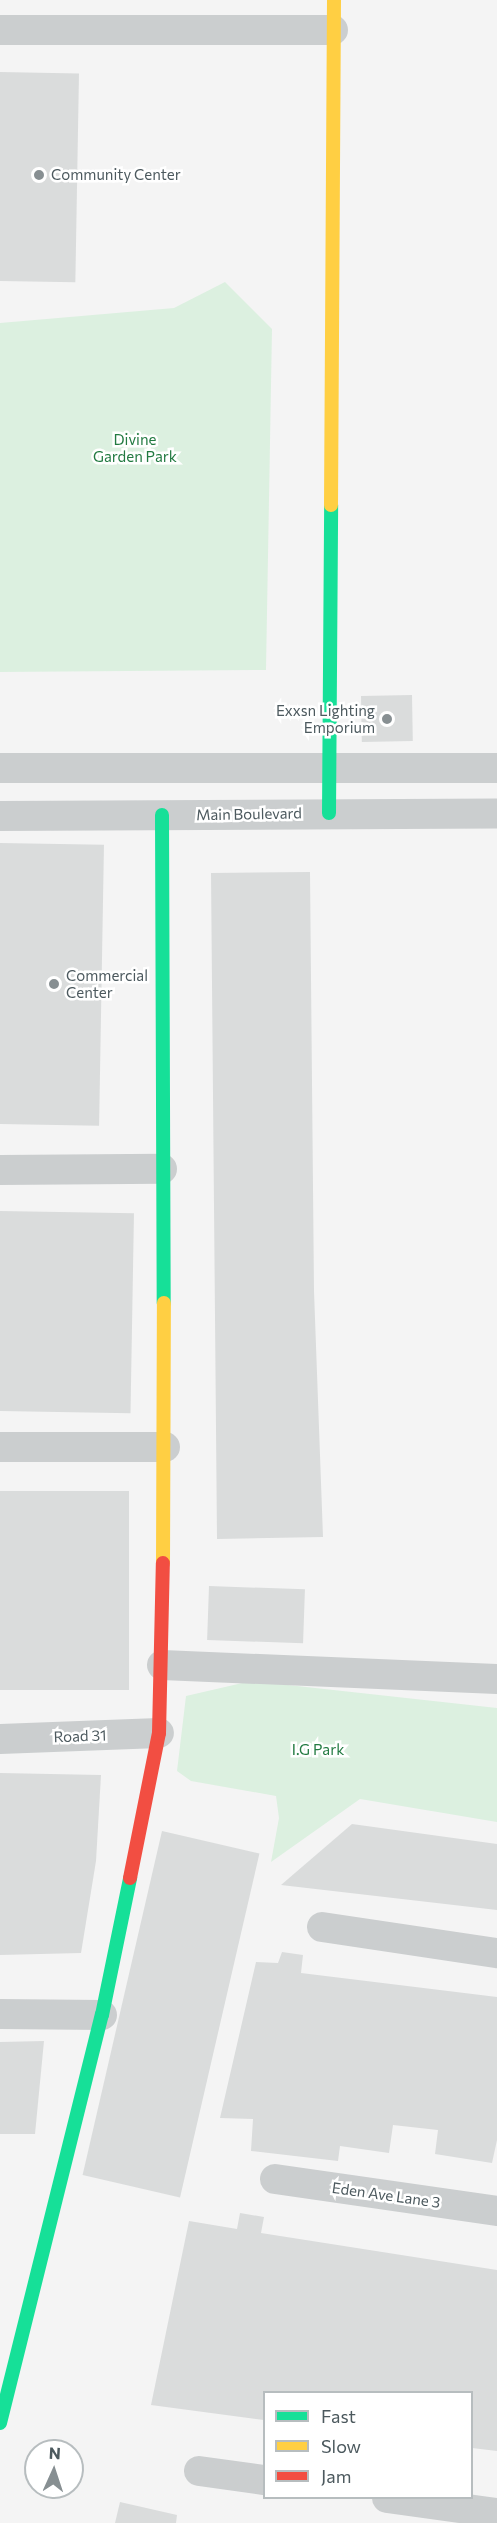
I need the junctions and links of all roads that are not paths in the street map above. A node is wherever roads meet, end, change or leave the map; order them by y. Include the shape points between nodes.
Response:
1 (334, 0) edge
2 (0, 30) edge
3 (333, 30) junction
4 (331, 767) junction
5 (0, 768) edge
6 (497, 768) edge
7 (329, 813) junction
8 (497, 813) edge
9 (162, 815) junction
10 (0, 816) edge
11 (162, 1169) junction
12 (0, 1170) edge
13 (165, 1446) junction
14 (0, 1447) edge
15 (162, 1665) junction
16 (497, 1679) edge
17 (159, 1733) junction
18 (0, 1738) edge
19 (322, 1927) dead end
20 (497, 1953) edge
21 (0, 2014) edge
22 (102, 2015) junction
23 (275, 2179) dead end
24 (497, 2211) edge
25 (0, 2422) edge
26 (199, 2471) dead end
27 (263, 2480) edge
28 (394, 2499) edge
29 (497, 2513) edge

1 - 3 street
2 - 3 street
3 - 4 street
4 - 5 street
4 - 6 street
4 - 7 street
7 - 8 street, Main Boulevard
7 - 9 street, Main Boulevard
9 - 10 street, Main Boulevard
9 - 11 street
11 - 12 street
11 - 13 street
13 - 14 street
13 - 15 street
15 - 16 street
15 - 17 street
17 - 18 street, Road 31
17 - 22 street
19 - 20 street
21 - 22 street
22 - 25 street
23 - 24 street, Eden Ave Lane 3
26 - 27 street
28 - 29 street

